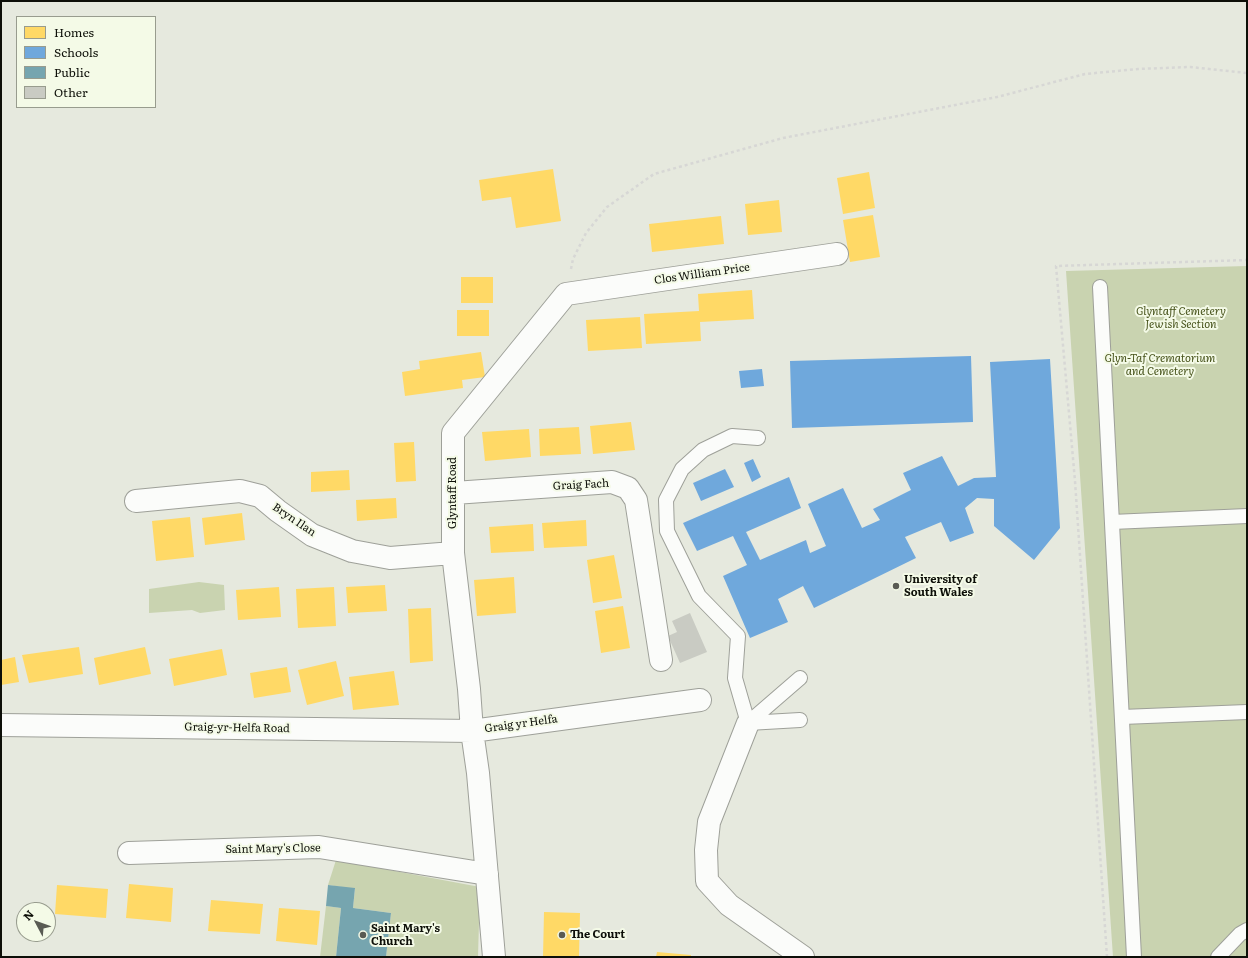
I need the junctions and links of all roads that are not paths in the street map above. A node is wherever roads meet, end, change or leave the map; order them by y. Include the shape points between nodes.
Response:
1 (837, 254) dead end
2 (1100, 287) dead end
3 (566, 294) joint
4 (758, 438) dead end
5 (454, 494) junction
6 (136, 501) dead end
7 (1247, 516) edge
8 (1112, 522) junction
9 (453, 553) junction
10 (661, 660) dead end
11 (800, 678) dead end
12 (700, 700) dead end
13 (1247, 712) edge
14 (1122, 717) junction
15 (800, 720) dead end
16 (748, 722) junction
17 (1, 725) edge
18 (472, 731) junction
19 (129, 853) dead end
20 (487, 874) junction
21 (1247, 930) edge
22 (494, 957) edge
23 (803, 957) edge
24 (1134, 957) edge
25 (1218, 957) edge

1 - 3 street, Clos William Price
2 - 8 lane
3 - 5 street, Glyntaff Road via 453,433
4 - 16 lane via 732,436 702,450 682,469 666,500 667,531 699,596 738,636 735,678
5 - 9 street, Glyntaff Road
5 - 10 street, Graig Fach via 612,482 628,488 636,500
6 - 9 street, Bryn Ilan via 240,491 260,496 312,534 352,551 390,558
7 - 8 lane
8 - 14 lane
9 - 18 street, Glyntaff Road
11 - 16 lane
12 - 18 street, Graig yr Helfa
13 - 14 lane
14 - 24 lane
15 - 16 lane
16 - 23 street via 709,822 706,850 707,881 729,904
17 - 18 street, Graig-yr-Helfa Road
18 - 20 street, Graig yr Helfa
19 - 20 street, Saint Mary's Close via 318,847
20 - 22 street, Graig yr Helfa
21 - 25 lane

